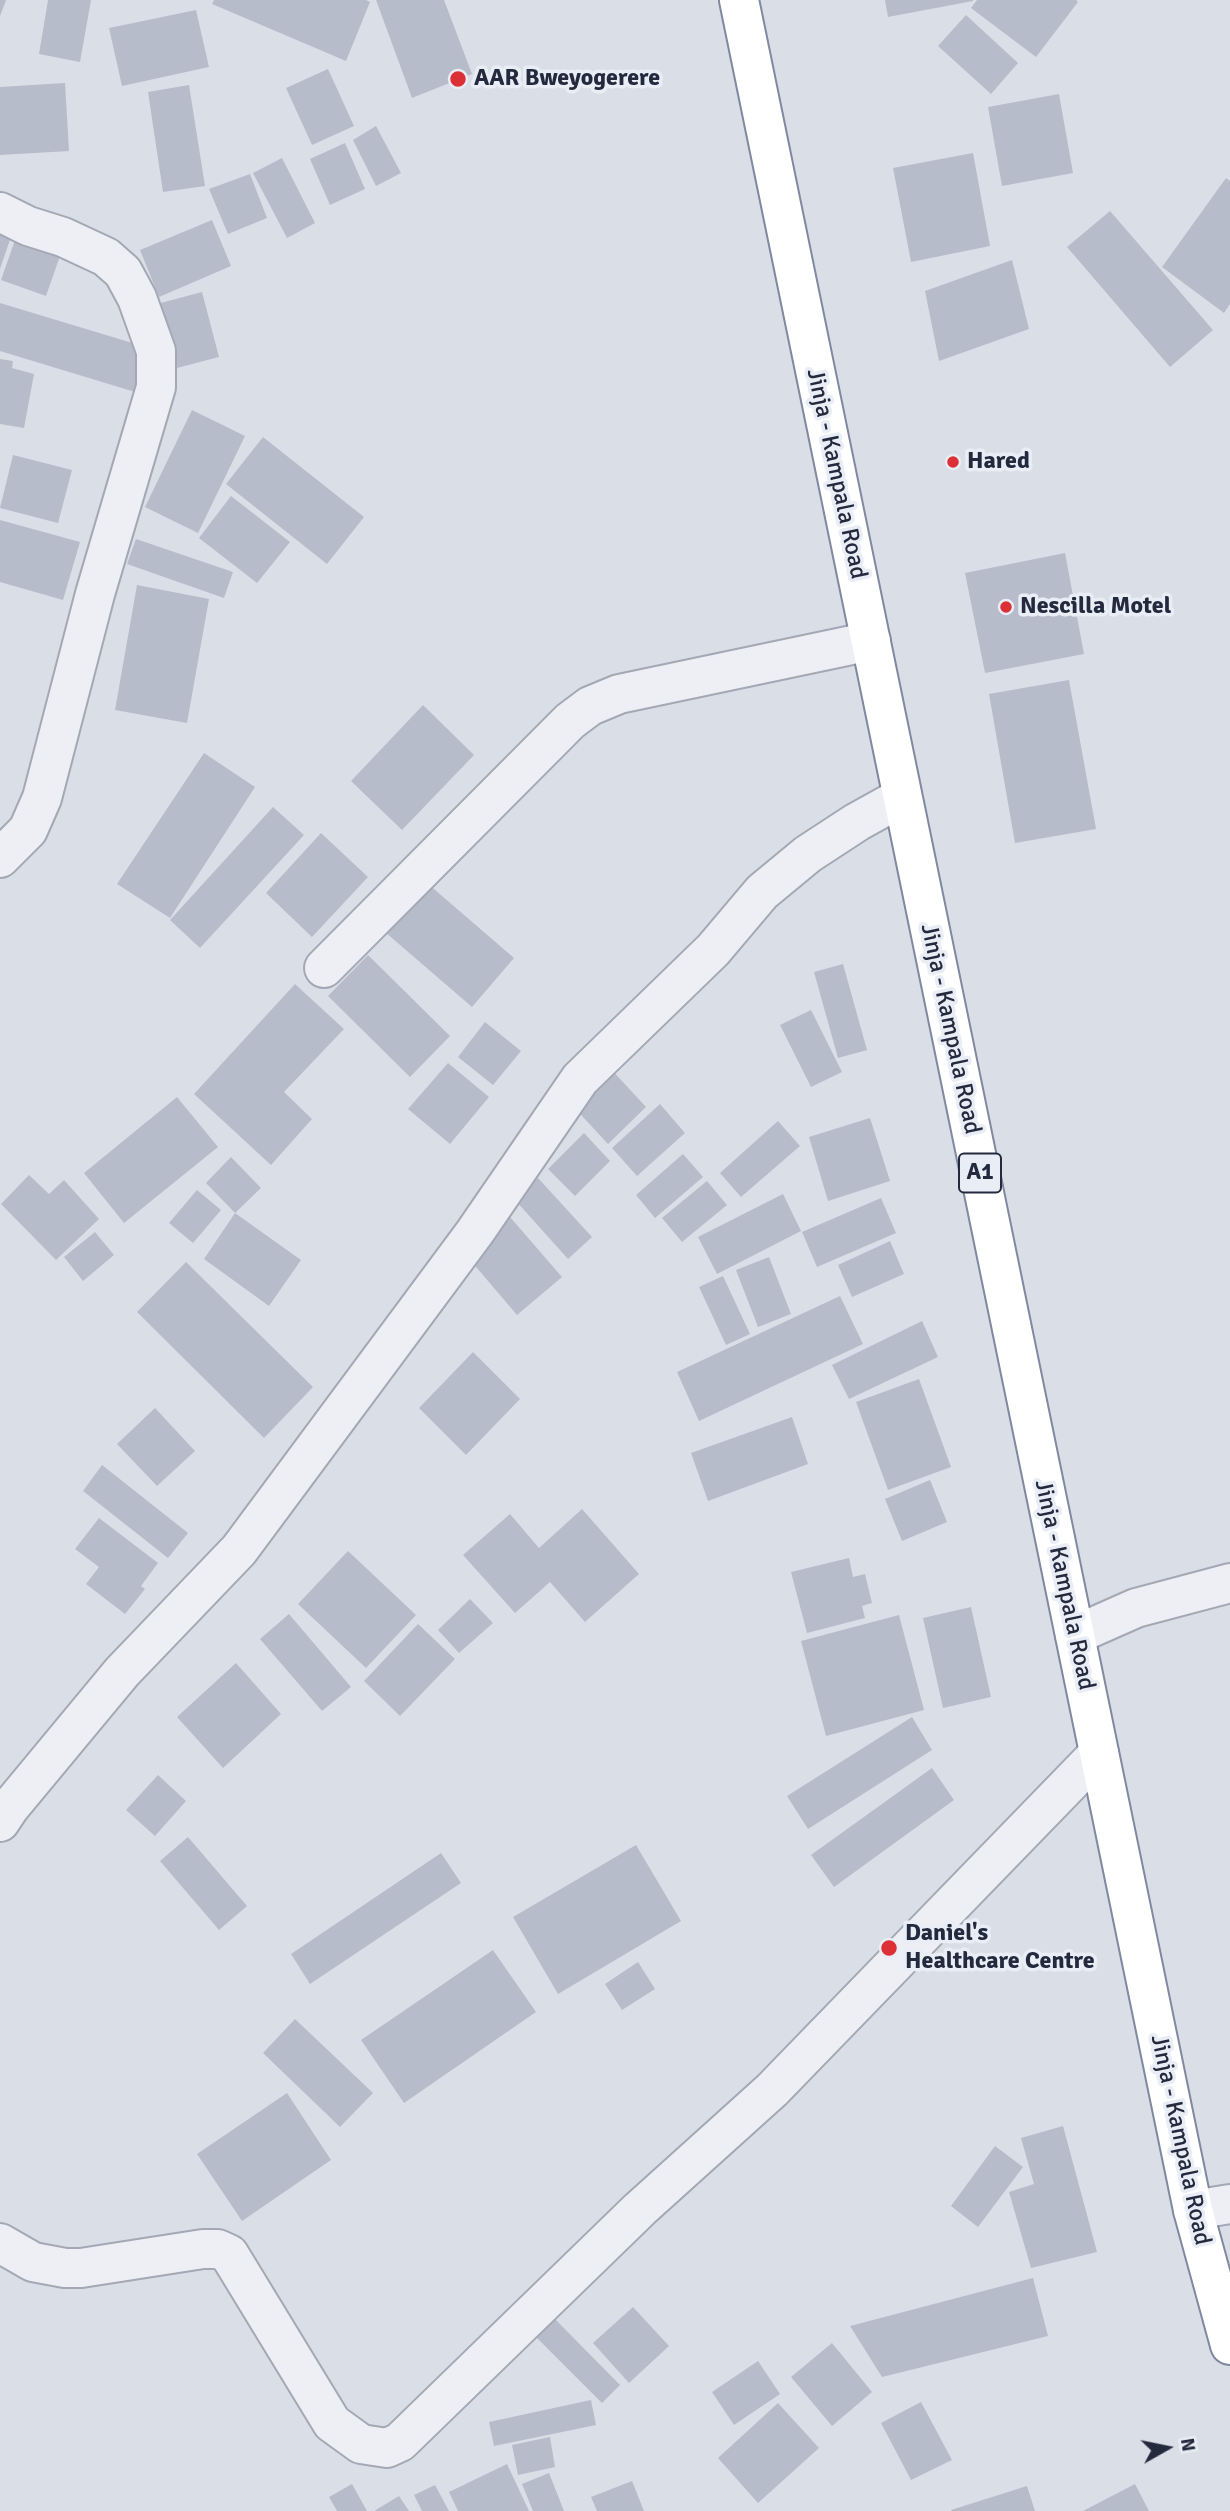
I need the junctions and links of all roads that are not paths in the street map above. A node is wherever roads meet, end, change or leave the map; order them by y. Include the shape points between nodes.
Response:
1 (739, 0) edge
2 (0, 212) edge
3 (871, 641) junction
4 (902, 797) junction
5 (0, 858) edge
6 (324, 968) dead end
7 (1230, 1583) edge
8 (1075, 1635) junction
9 (1099, 1753) junction
10 (0, 1822) edge
11 (1230, 2204) edge
12 (1193, 2210) junction
13 (0, 2243) edge
14 (1230, 2345) edge

1 - 3 highway, Jinja - Kampala Road / A1
2 - 5 street via 106,257 123,272 156,351 156,387 42,798 28,831
3 - 4 highway, Jinja - Kampala Road / A1
3 - 6 street via 619,694 590,706
4 - 8 highway, Jinja - Kampala Road / A1
4 - 10 street via 808,854 762,892 713,950 580,1079 475,1232 239,1549 122,1672
7 - 8 street via 1136,1608
8 - 9 highway, Jinja - Kampala Road / A1
9 - 12 highway, Jinja - Kampala Road / A1
9 - 13 street via 772,2090 640,2209 400,2442 387,2448 361,2444 332,2423 229,2254 203,2249 65,2268 33,2262
11 - 12 street
12 - 14 highway, Jinja - Kampala Road / A1

